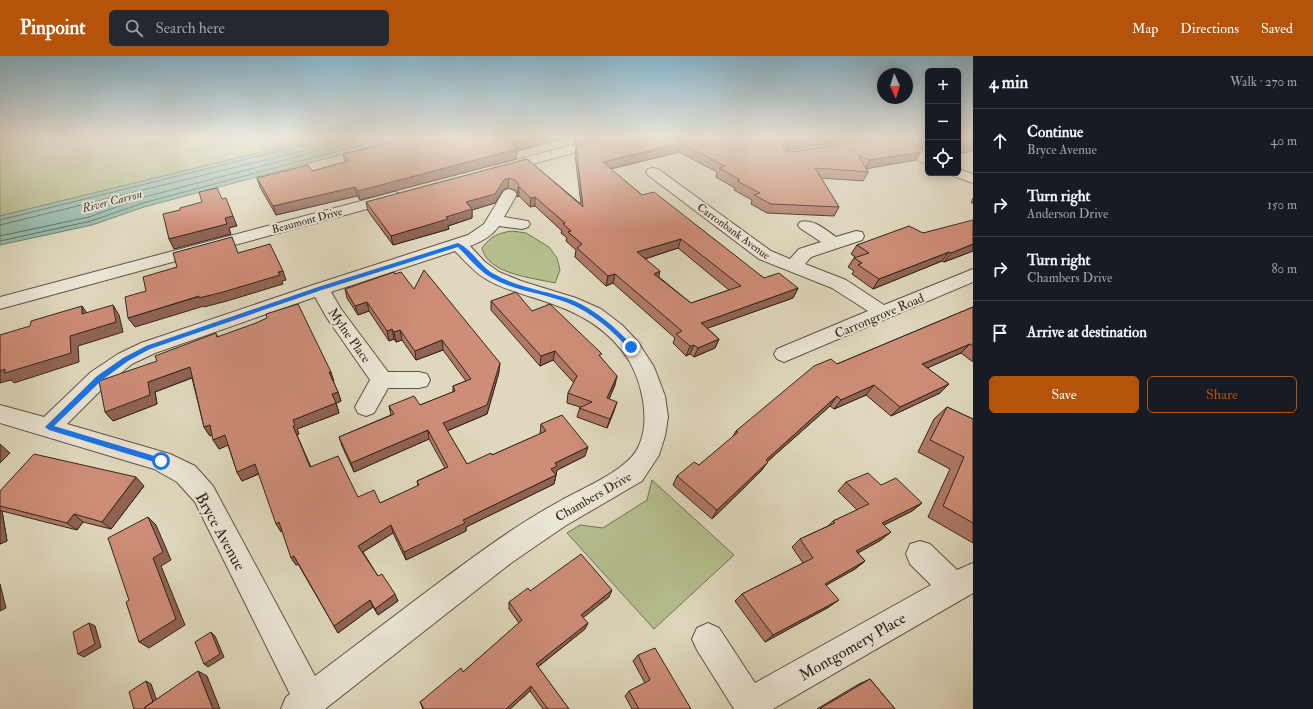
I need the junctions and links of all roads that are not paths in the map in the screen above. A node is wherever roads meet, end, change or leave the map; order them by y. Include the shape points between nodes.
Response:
1 (500, 168) edge
2 (487, 172) edge
3 (653, 172) dead end
4 (961, 174) edge
5 (973, 179) edge
6 (412, 192) edge
7 (509, 194) dead end
8 (495, 221) junction
9 (522, 224) dead end
10 (806, 225) dead end
11 (856, 236) dead end
12 (834, 243) junction
13 (458, 245) junction
14 (793, 267) junction
15 (973, 275) edge
16 (320, 289) junction
17 (0, 303) edge
18 (883, 313) junction
19 (784, 354) dead end
20 (382, 380) junction
21 (419, 380) dead end
22 (366, 407) dead end
23 (0, 414) edge
24 (49, 427) junction
25 (920, 554) dead end
26 (963, 582) edge
27 (708, 639) dead end
28 (304, 705) edge
29 (752, 706) edge

1 - 2 street
3 - 14 street, Carronbank Avenue via 765,255
4 - 5 street
6 - 17 street, Beaumont Drive
7 - 8 street
8 - 9 street
8 - 13 street via 474,239
10 - 12 street
11 - 12 street
12 - 14 street via 805,253
13 - 16 street
13 - 28 street, Chambers Drive via 493,276 570,302 594,314 615,330 631,347 643,367 654,396 656,417 647,455 633,473 556,517 501,553
14 - 18 street, Carronbank Avenue via 840,284
15 - 18 street, Carrongrove Road
16 - 20 street, Mylne Place
16 - 24 street via 177,337 125,359 100,378
18 - 19 street, Carrongrove Road
20 - 21 street
20 - 22 street
23 - 24 street, Bryce Avenue
24 - 28 street, Bryce Avenue via 161,461 186,474 204,494
25 - 26 street, Montgomery Place
26 - 29 street, Montgomery Place
27 - 29 street

